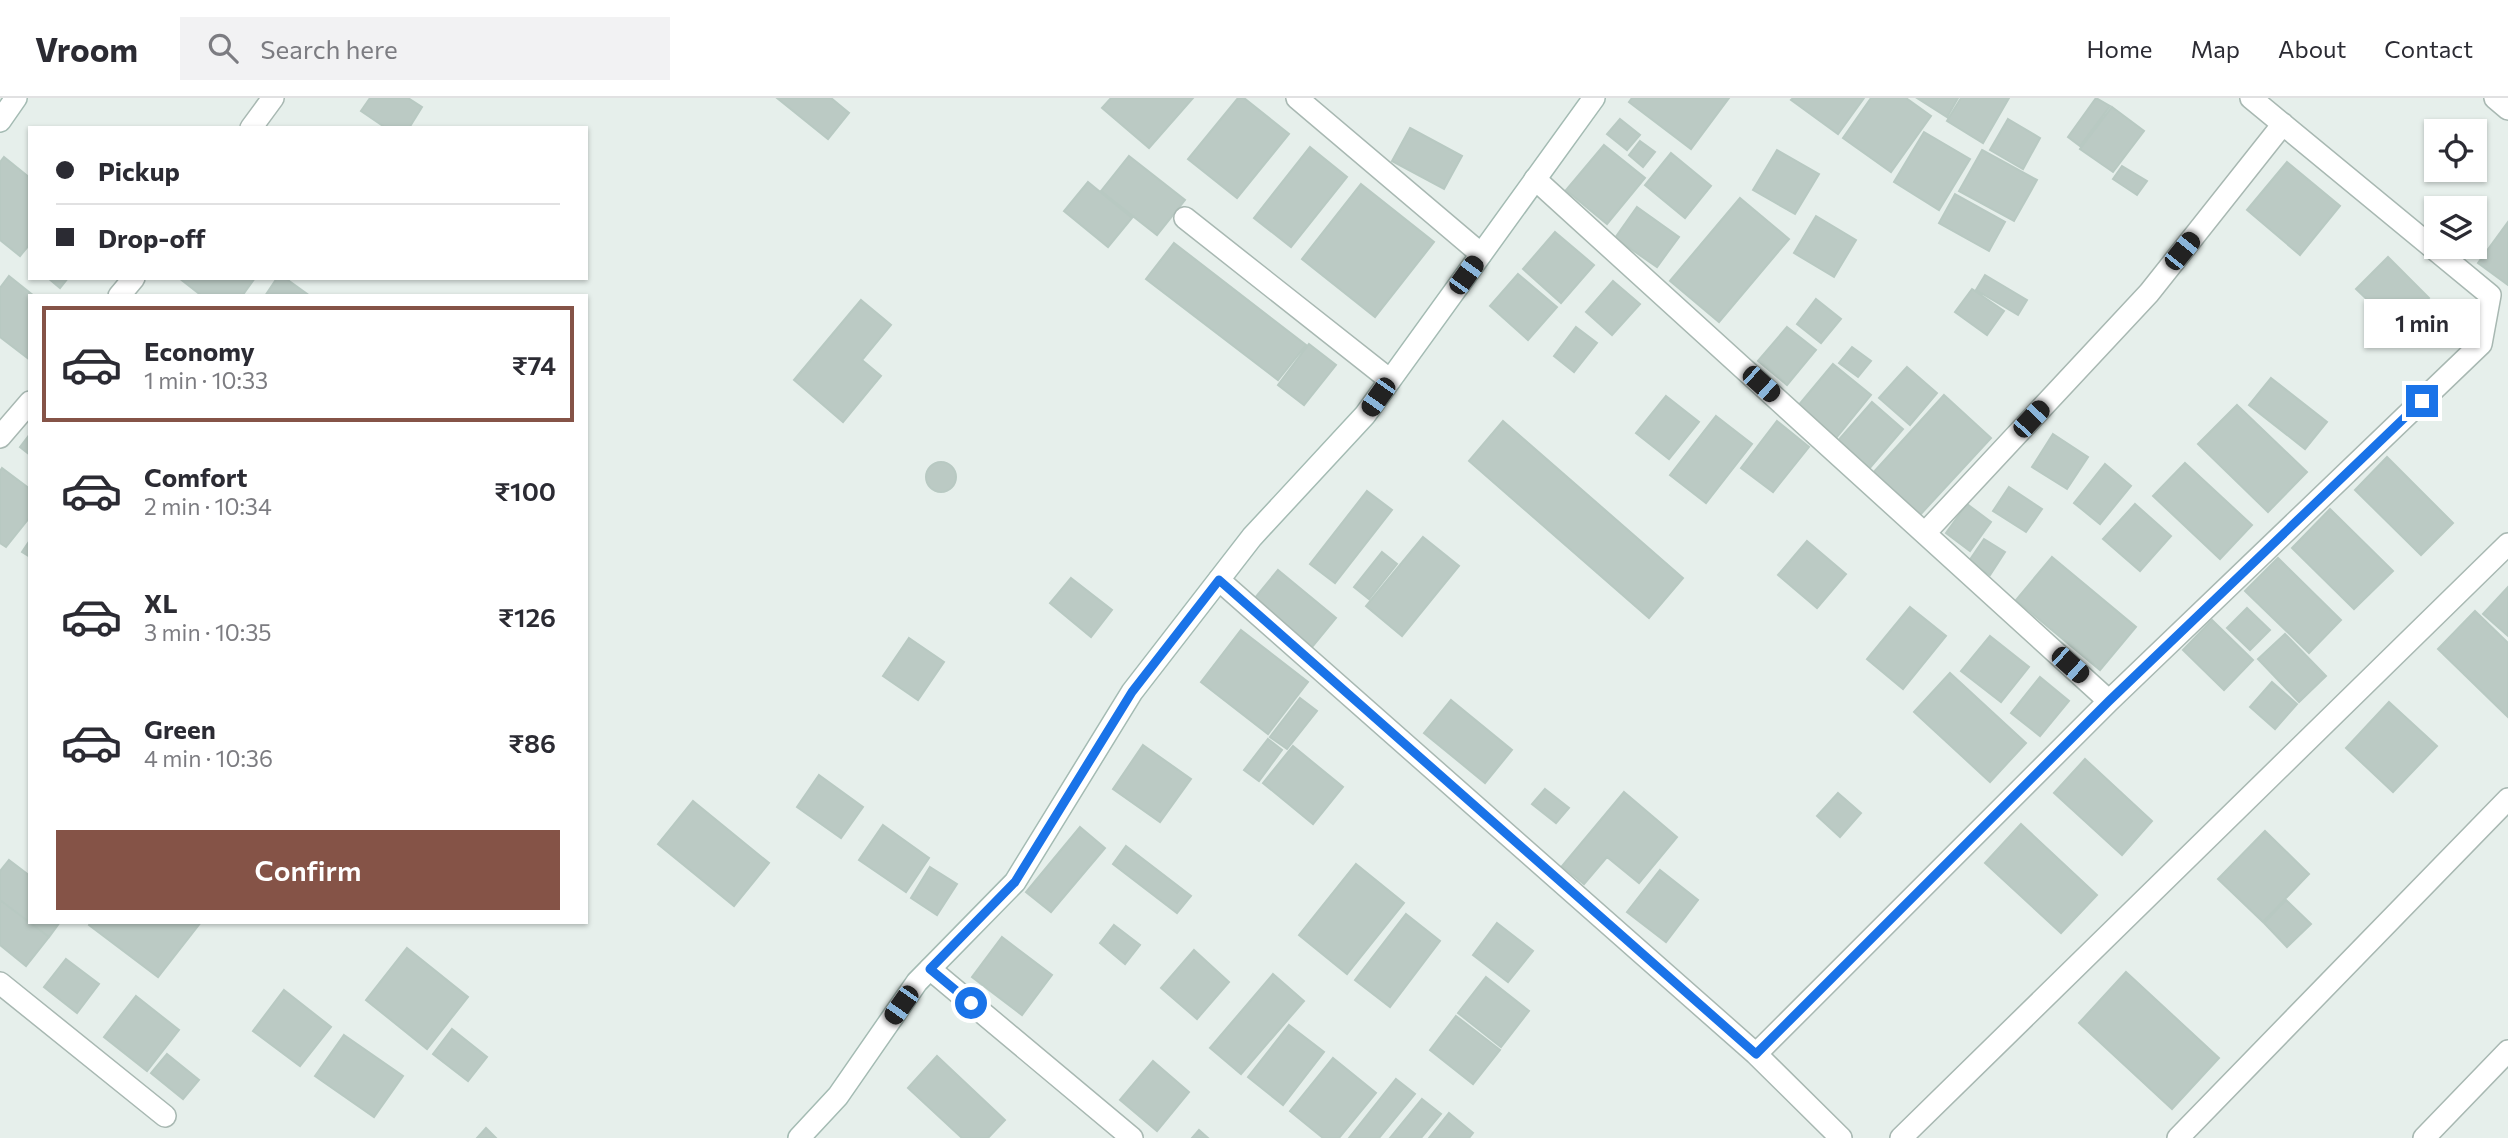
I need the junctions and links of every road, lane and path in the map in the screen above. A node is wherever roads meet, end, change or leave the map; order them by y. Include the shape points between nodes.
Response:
1 (16, 98) edge
2 (273, 98) edge
3 (1297, 98) edge
4 (1594, 98) edge
5 (2251, 98) edge
6 (2495, 98) edge
7 (2508, 109) edge
8 (0, 121) edge
9 (2283, 124) junction
10 (252, 126) edge
11 (1535, 178) junction
12 (1185, 218) dead end
13 (1481, 254) junction
14 (132, 280) edge
15 (121, 294) edge
16 (1390, 380) junction
17 (28, 404) edge
18 (0, 437) edge
19 (1925, 533) junction
20 (2508, 544) edge
21 (1219, 580) junction
22 (2109, 701) junction
23 (2508, 799) edge
24 (930, 969) junction
25 (0, 983) edge
26 (2508, 1051) edge
27 (1756, 1054) junction
28 (165, 1116) dead end
29 (799, 1138) edge
30 (1132, 1138) edge
31 (1841, 1138) edge
32 (1901, 1138) edge
33 (2178, 1138) edge
34 (2424, 1138) edge

1 - 8 street
2 - 10 street
3 - 13 street
4 - 11 street
5 - 9 street
6 - 7 street
9 - 19 street via 2149,293
9 - 22 street via 2490,295 2481,344
11 - 13 street
11 - 19 street
12 - 16 street
13 - 16 street
14 - 15 street
16 - 21 street via 1365,415 1252,537
17 - 18 street
19 - 22 street
20 - 32 street
21 - 24 street via 1132,692 1015,882
21 - 27 street
22 - 27 street
23 - 33 street
24 - 29 street via 838,1096
24 - 30 street
25 - 28 street
26 - 34 street
27 - 31 street

